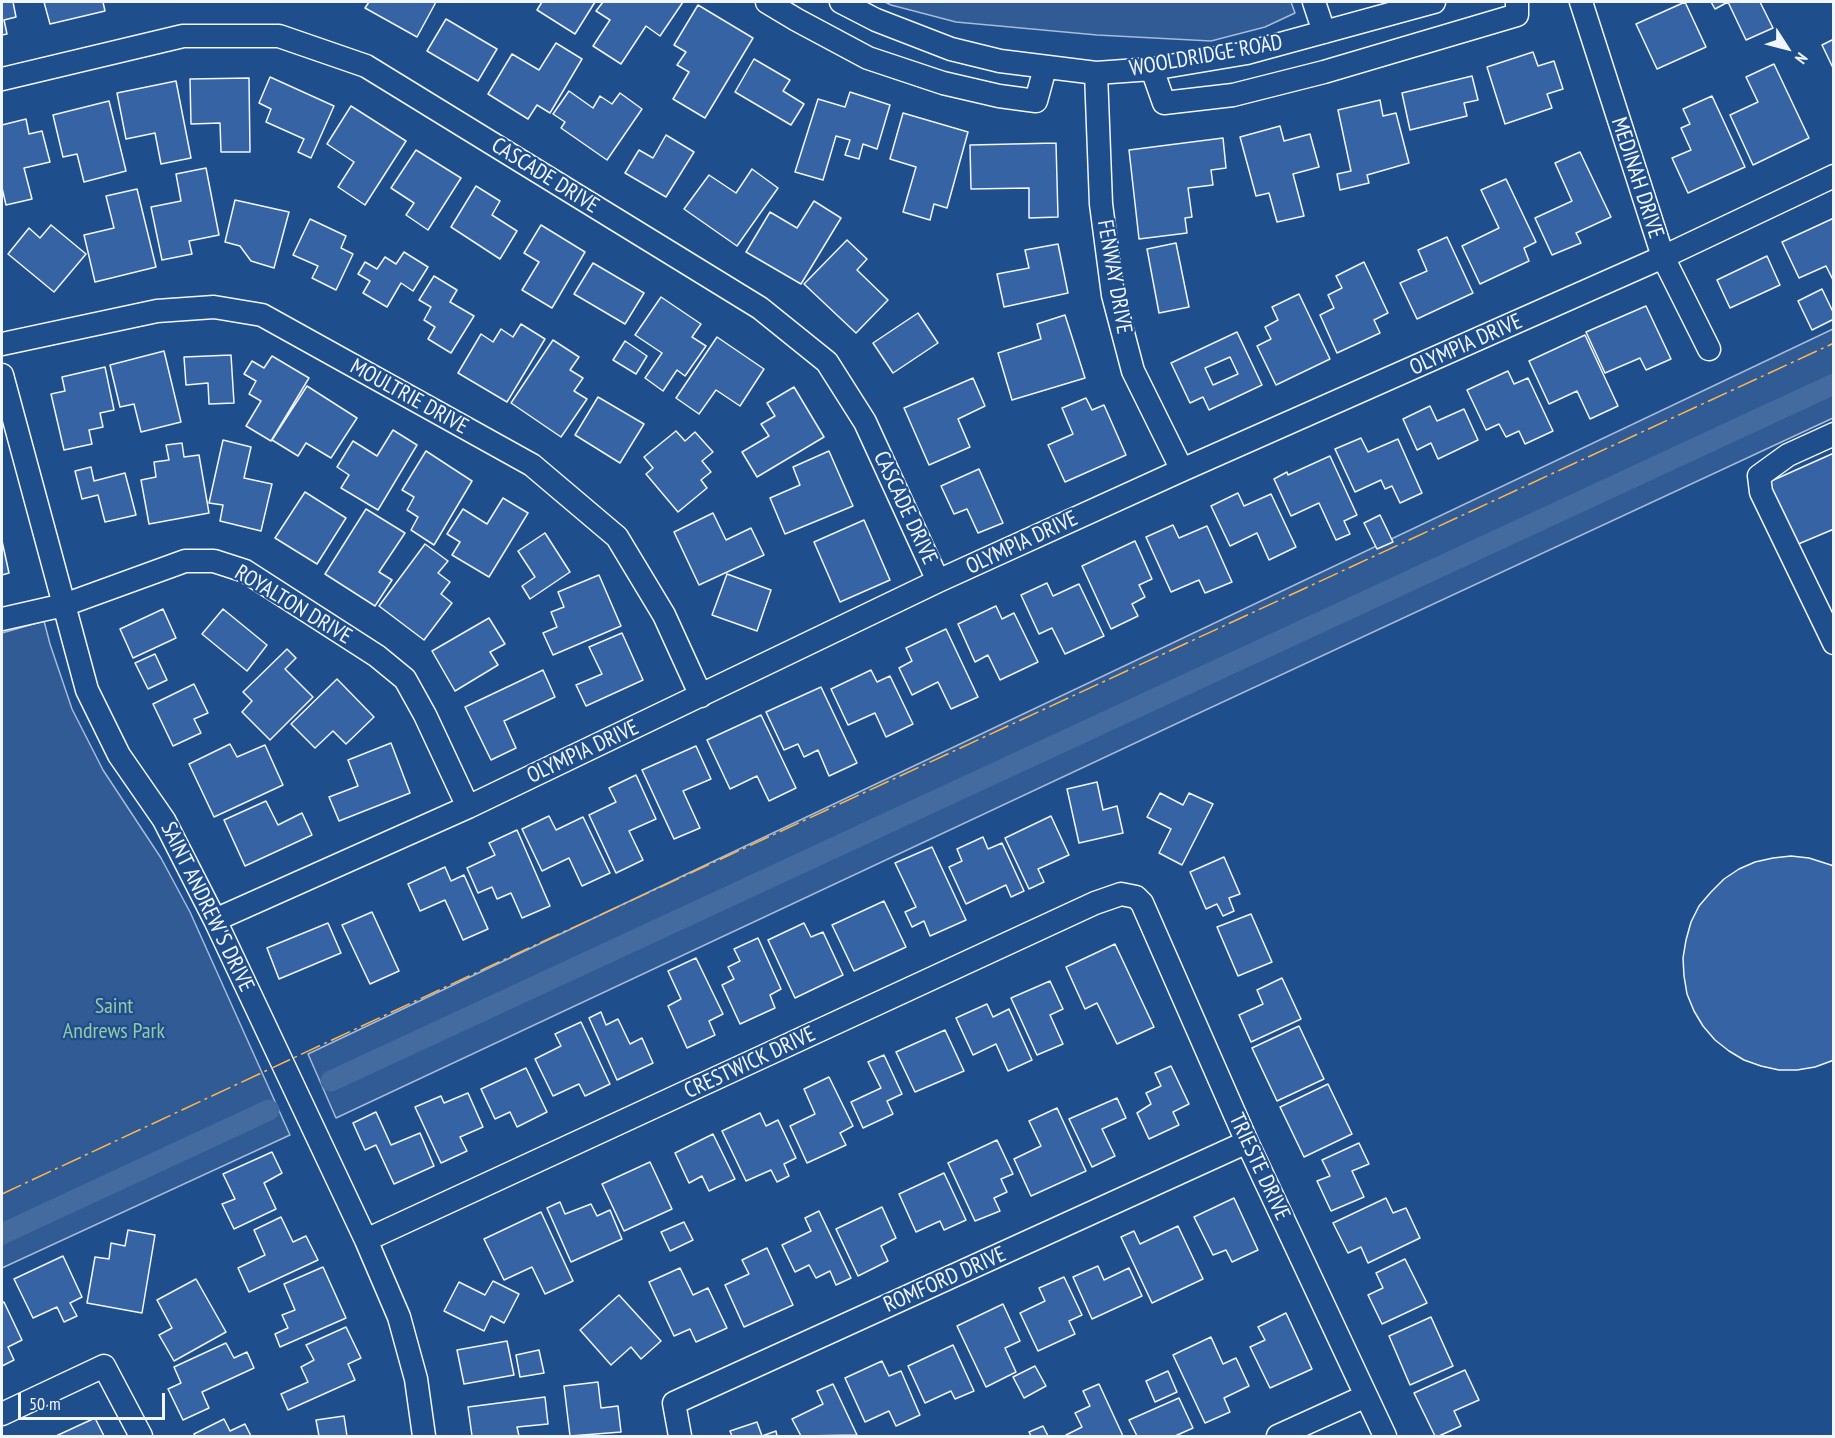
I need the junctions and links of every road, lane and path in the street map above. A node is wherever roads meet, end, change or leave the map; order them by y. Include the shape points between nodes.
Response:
1 (767, 2) edge
2 (841, 2) edge
3 (1314, 2) edge
4 (1434, 2) edge
5 (1517, 2) edge
6 (1581, 2) edge
7 (1377, 9) edge
8 (1324, 32) junction
9 (1046, 68) junction
10 (1152, 69) junction
11 (1096, 72) junction
12 (2, 79) edge
13 (1833, 176) edge
14 (1663, 257) junction
15 (2, 344) edge
16 (1709, 349) dead end
17 (2, 375) edge
18 (1833, 434) edge
19 (1182, 470) junction
20 (938, 581) junction
21 (64, 605) junction
22 (2, 619) edge
23 (1833, 643) edge
24 (701, 696) junction
25 (468, 807) junction
26 (1136, 897) joint
27 (215, 920) junction
28 (1247, 1142) junction
29 (366, 1240) junction
30 (1366, 1396) junction
31 (2, 1414) edge
32 (141, 1437) edge
33 (424, 1437) edge
34 (680, 1437) edge
35 (1278, 1437) edge
36 (1385, 1437) edge

1 - 9 street via 868,58 988,94 1036,101
2 - 9 street, WOOLDRIDGE ROAD via 951,49
3 - 8 street
4 - 7 street, WOOLDRIDGE ROAD
5 - 10 street via 1516,15 1233,95 1164,103
6 - 14 street, MEDINAH DRIVE
7 - 8 street, WOOLDRIDGE ROAD
8 - 10 street, WOOLDRIDGE ROAD via 1247,53
9 - 11 street, WOOLDRIDGE ROAD
10 - 11 street, WOOLDRIDGE ROAD
11 - 19 street, FENWAY DRIVE via 1101,204 1113,295 1133,371
12 - 20 street, CASCADE DRIVE via 183,36 279,36 366,66 760,308 827,362 865,422
13 - 14 street, OLYMPIA DRIVE
14 - 16 street, MEDINAH DRIVE
14 - 19 street, OLYMPIA DRIVE
15 - 24 street, MOULTRIE DRIVE via 157,311 214,307 262,315 532,465 617,537 664,615
17 - 21 street, SAINT ANDREW'S DRIVE
18 - 23 street via 1788,455 1759,476 1761,492
19 - 20 street, OLYMPIA DRIVE
20 - 24 street, OLYMPIA DRIVE
21 - 22 street, ROYALTON DRIVE
21 - 25 street, ROYALTON DRIVE via 185,561 214,561 246,572 377,656 405,680
21 - 27 street, SAINT ANDREW'S DRIVE via 87,690 119,755 164,819
24 - 25 street, OLYMPIA DRIVE
25 - 27 street, OLYMPIA DRIVE
26 - 28 street, TRIESTE DRIVE
26 - 29 street, CRESTWICK DRIVE via 1121,894 1095,903
27 - 29 street, SAINT ANDREW'S DRIVE
28 - 30 street, TRIESTE DRIVE
28 - 34 street, ROMFORD DRIVE via 674,1403
29 - 33 street, SAINT ANDREW'S DRIVE via 399,1317 416,1379
30 - 35 street
30 - 36 street, TRIESTE DRIVE
31 - 32 street via 104,1366

